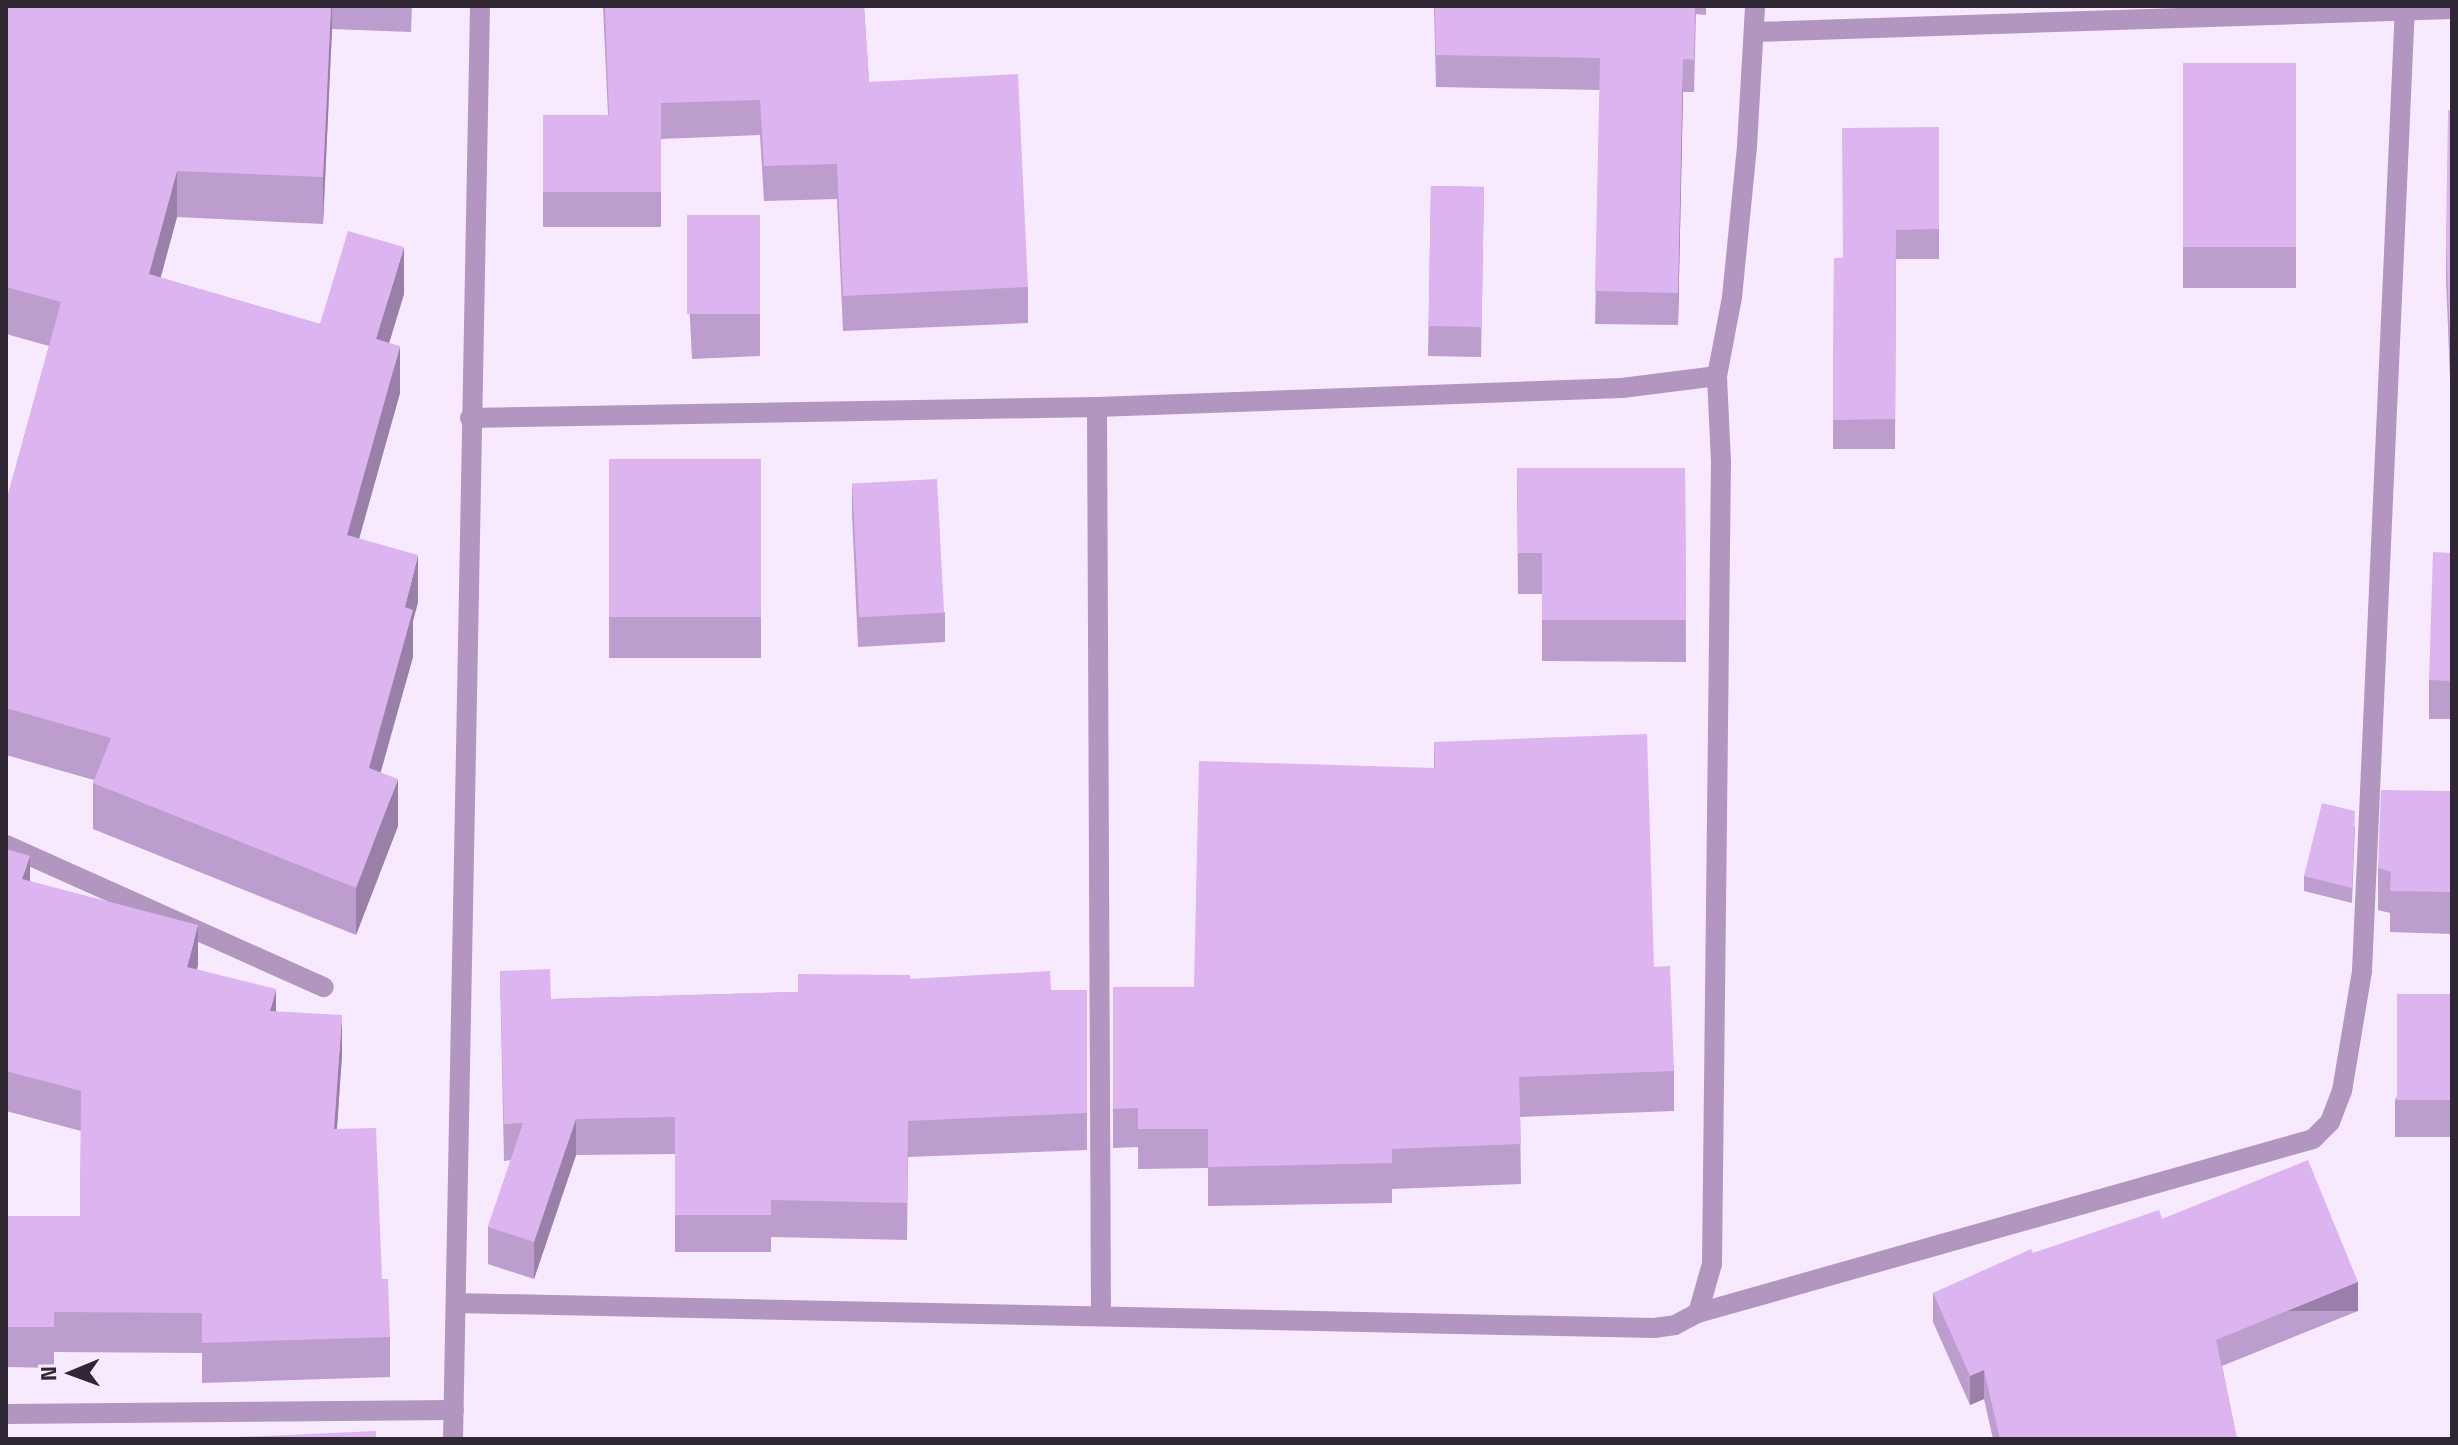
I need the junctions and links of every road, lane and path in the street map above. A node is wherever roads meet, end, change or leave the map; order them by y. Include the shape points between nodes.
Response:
1 (480, 6) edge
2 (1755, 6) edge
3 (2406, 9) edge
4 (2452, 9) edge
5 (1755, 32) junction
6 (1717, 376) junction
7 (1097, 407) junction
8 (470, 418) junction
9 (6, 845) edge
10 (324, 987) dead end
11 (456, 1303) junction
12 (1698, 1313) junction
13 (1101, 1316) junction
14 (454, 1410) junction
15 (6, 1414) edge
16 (453, 1439) edge

1 - 8 street
2 - 5 street
3 - 4 street
3 - 5 street
3 - 12 street via 2362,971 2342,1091 2330,1122 2313,1139
5 - 6 street via 1732,297
6 - 7 street via 1622,388
6 - 12 street via 1721,462 1712,1264
7 - 8 street
7 - 13 street
8 - 11 street
9 - 10 street
11 - 13 street
11 - 14 street
12 - 13 street via 1654,1328
14 - 15 street
14 - 16 street

